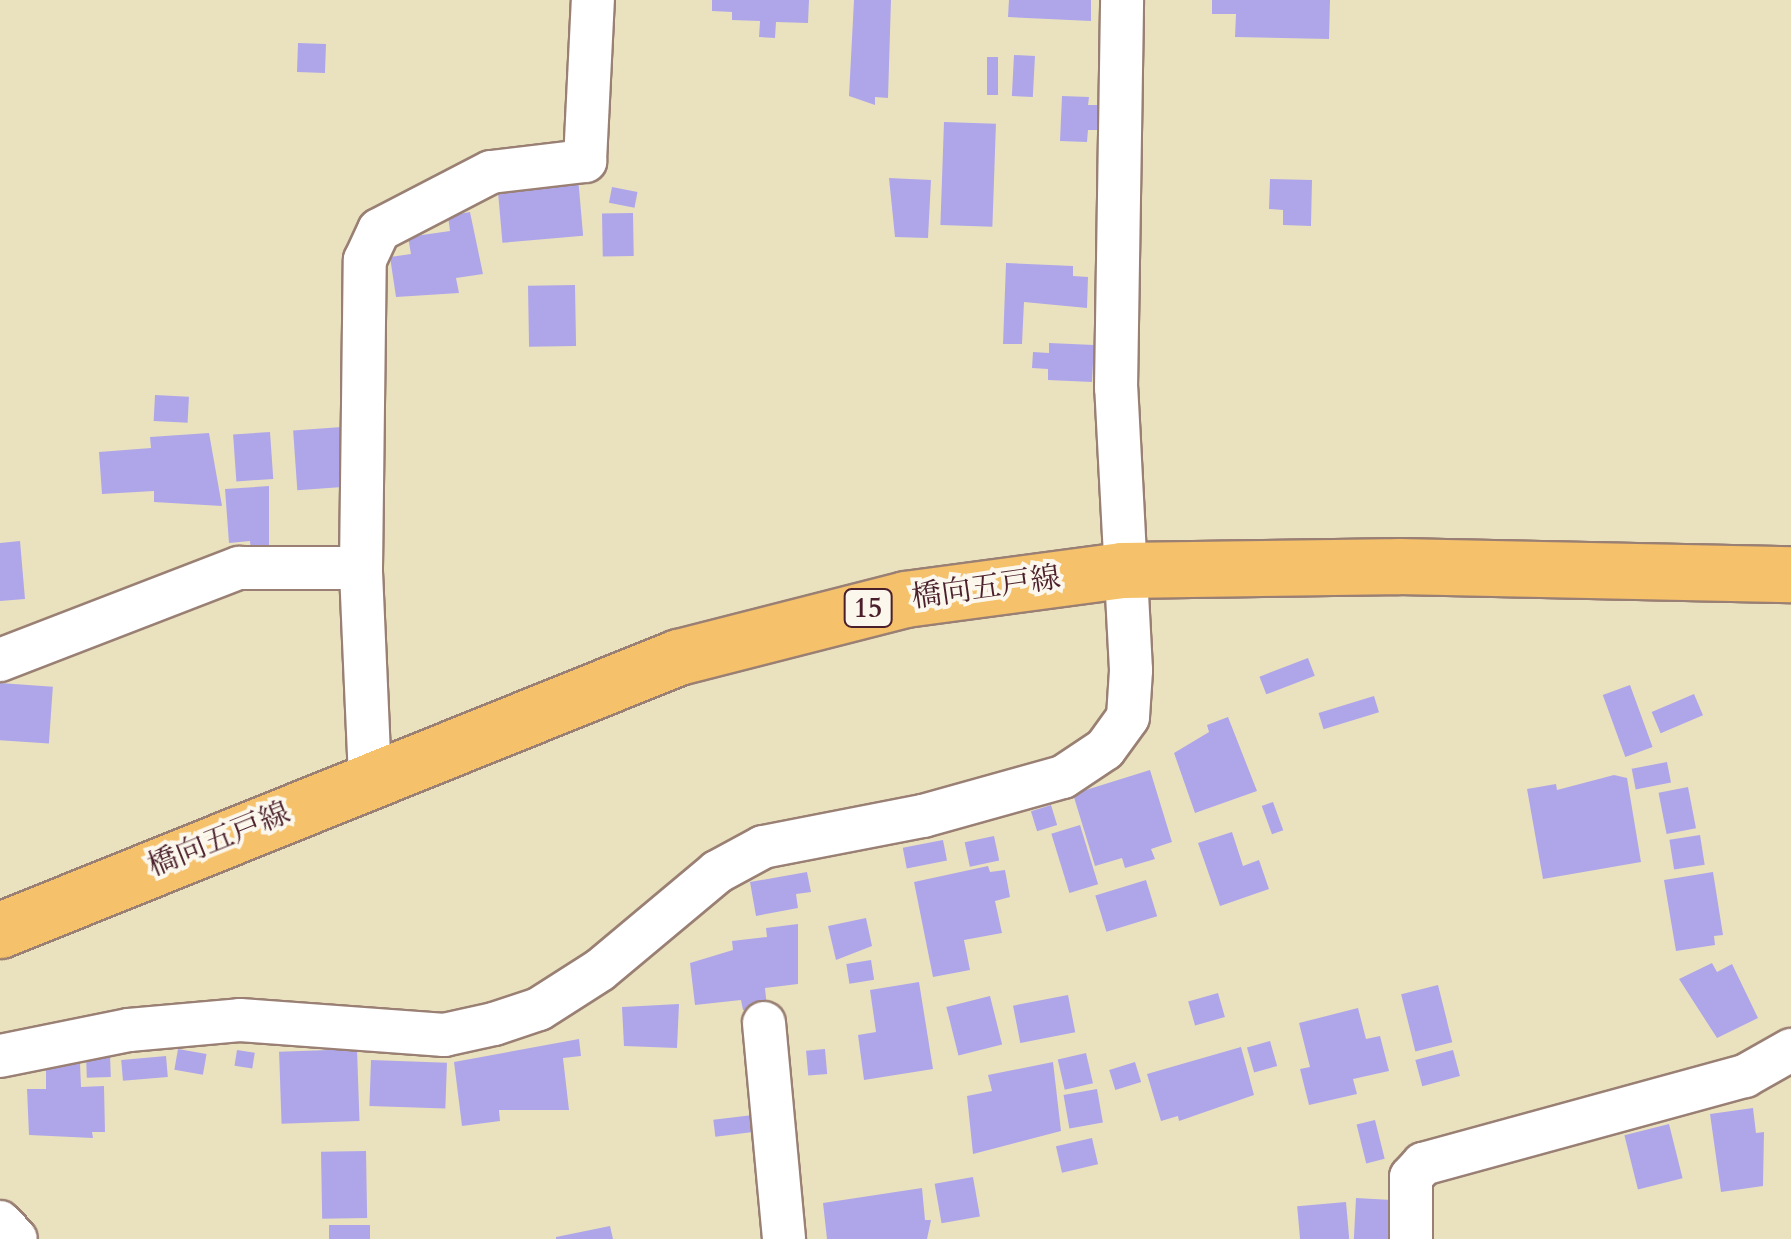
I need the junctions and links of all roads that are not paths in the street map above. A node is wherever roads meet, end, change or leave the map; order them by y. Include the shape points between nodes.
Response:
1 (594, 0) edge
2 (1122, 0) edge
3 (360, 568) junction
4 (1122, 570) junction
5 (1791, 574) edge
6 (0, 660) edge
7 (370, 778) junction
8 (0, 930) edge
9 (764, 1022) dead end
10 (1791, 1050) edge
11 (0, 1056) edge
12 (0, 1222) edge
13 (16, 1239) edge
14 (784, 1239) edge
15 (1410, 1239) edge

1 - 3 street via 585,161 491,172 378,230 365,260
2 - 4 street via 1116,388
3 - 6 street via 239,568
3 - 7 street
4 - 5 main road, 橋向五戸線 / 15 via 1398,566
4 - 7 main road, 橋向五戸線 / 15 via 905,599 678,658
4 - 11 street via 1128,717 1105,749 1063,777 923,816 763,847 717,872 600,970 539,1009 444,1035 240,1020 129,1030
7 - 8 main road, 橋向五戸線 / 15
9 - 14 street
10 - 15 street via 1745,1076 1424,1164 1411,1177
12 - 13 street

